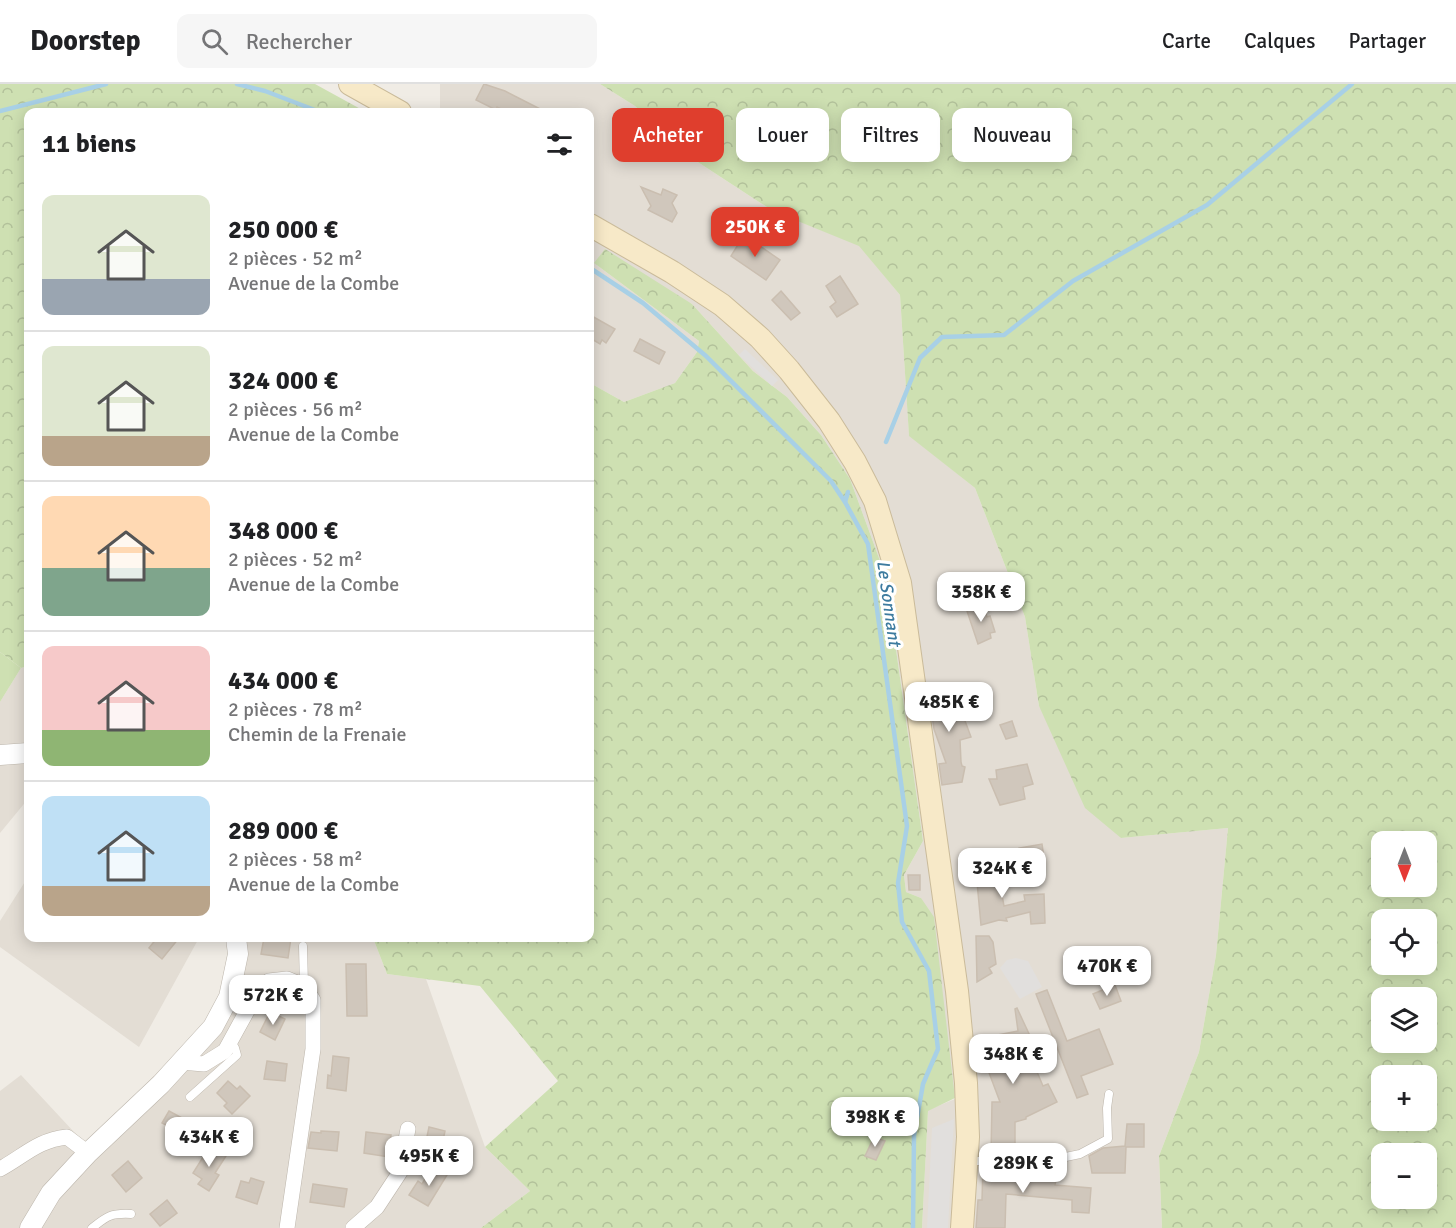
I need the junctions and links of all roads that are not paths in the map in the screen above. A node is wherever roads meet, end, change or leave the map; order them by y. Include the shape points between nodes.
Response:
1 (350, 84) edge
2 (393, 108) edge
3 (594, 227) edge
4 (24, 753) edge
5 (0, 755) edge
6 (236, 942) edge
7 (303, 946) dead end
8 (304, 986) junction
9 (231, 1042) junction
10 (181, 1062) junction
11 (1109, 1094) dead end
12 (190, 1097) dead end
13 (408, 1129) dead end
14 (88, 1153) junction
15 (967, 1161) junction
16 (0, 1169) edge
17 (130, 1214) dead end
18 (30, 1228) edge
19 (92, 1228) edge
20 (287, 1228) edge
21 (353, 1228) edge
22 (962, 1228) edge

1 - 2 main road
3 - 15 main road via 722,304 760,339 829,421 875,501 900,583 907,630 957,991 966,1083
4 - 5 street
6 - 10 street via 238,954 229,997 213,1027
7 - 8 lane
8 - 9 street via 287,979 269,981 258,991
8 - 20 street via 313,1000 313,1049
9 - 10 street via 216,1059 204,1064
9 - 12 lane via 237,1055
10 - 14 street
11 - 15 lane via 1108,1139 1080,1154 1018,1161
13 - 21 street via 400,1172 377,1207
14 - 16 street via 67,1137 52,1139
14 - 18 street via 51,1193
15 - 22 main road
17 - 19 lane via 115,1213

